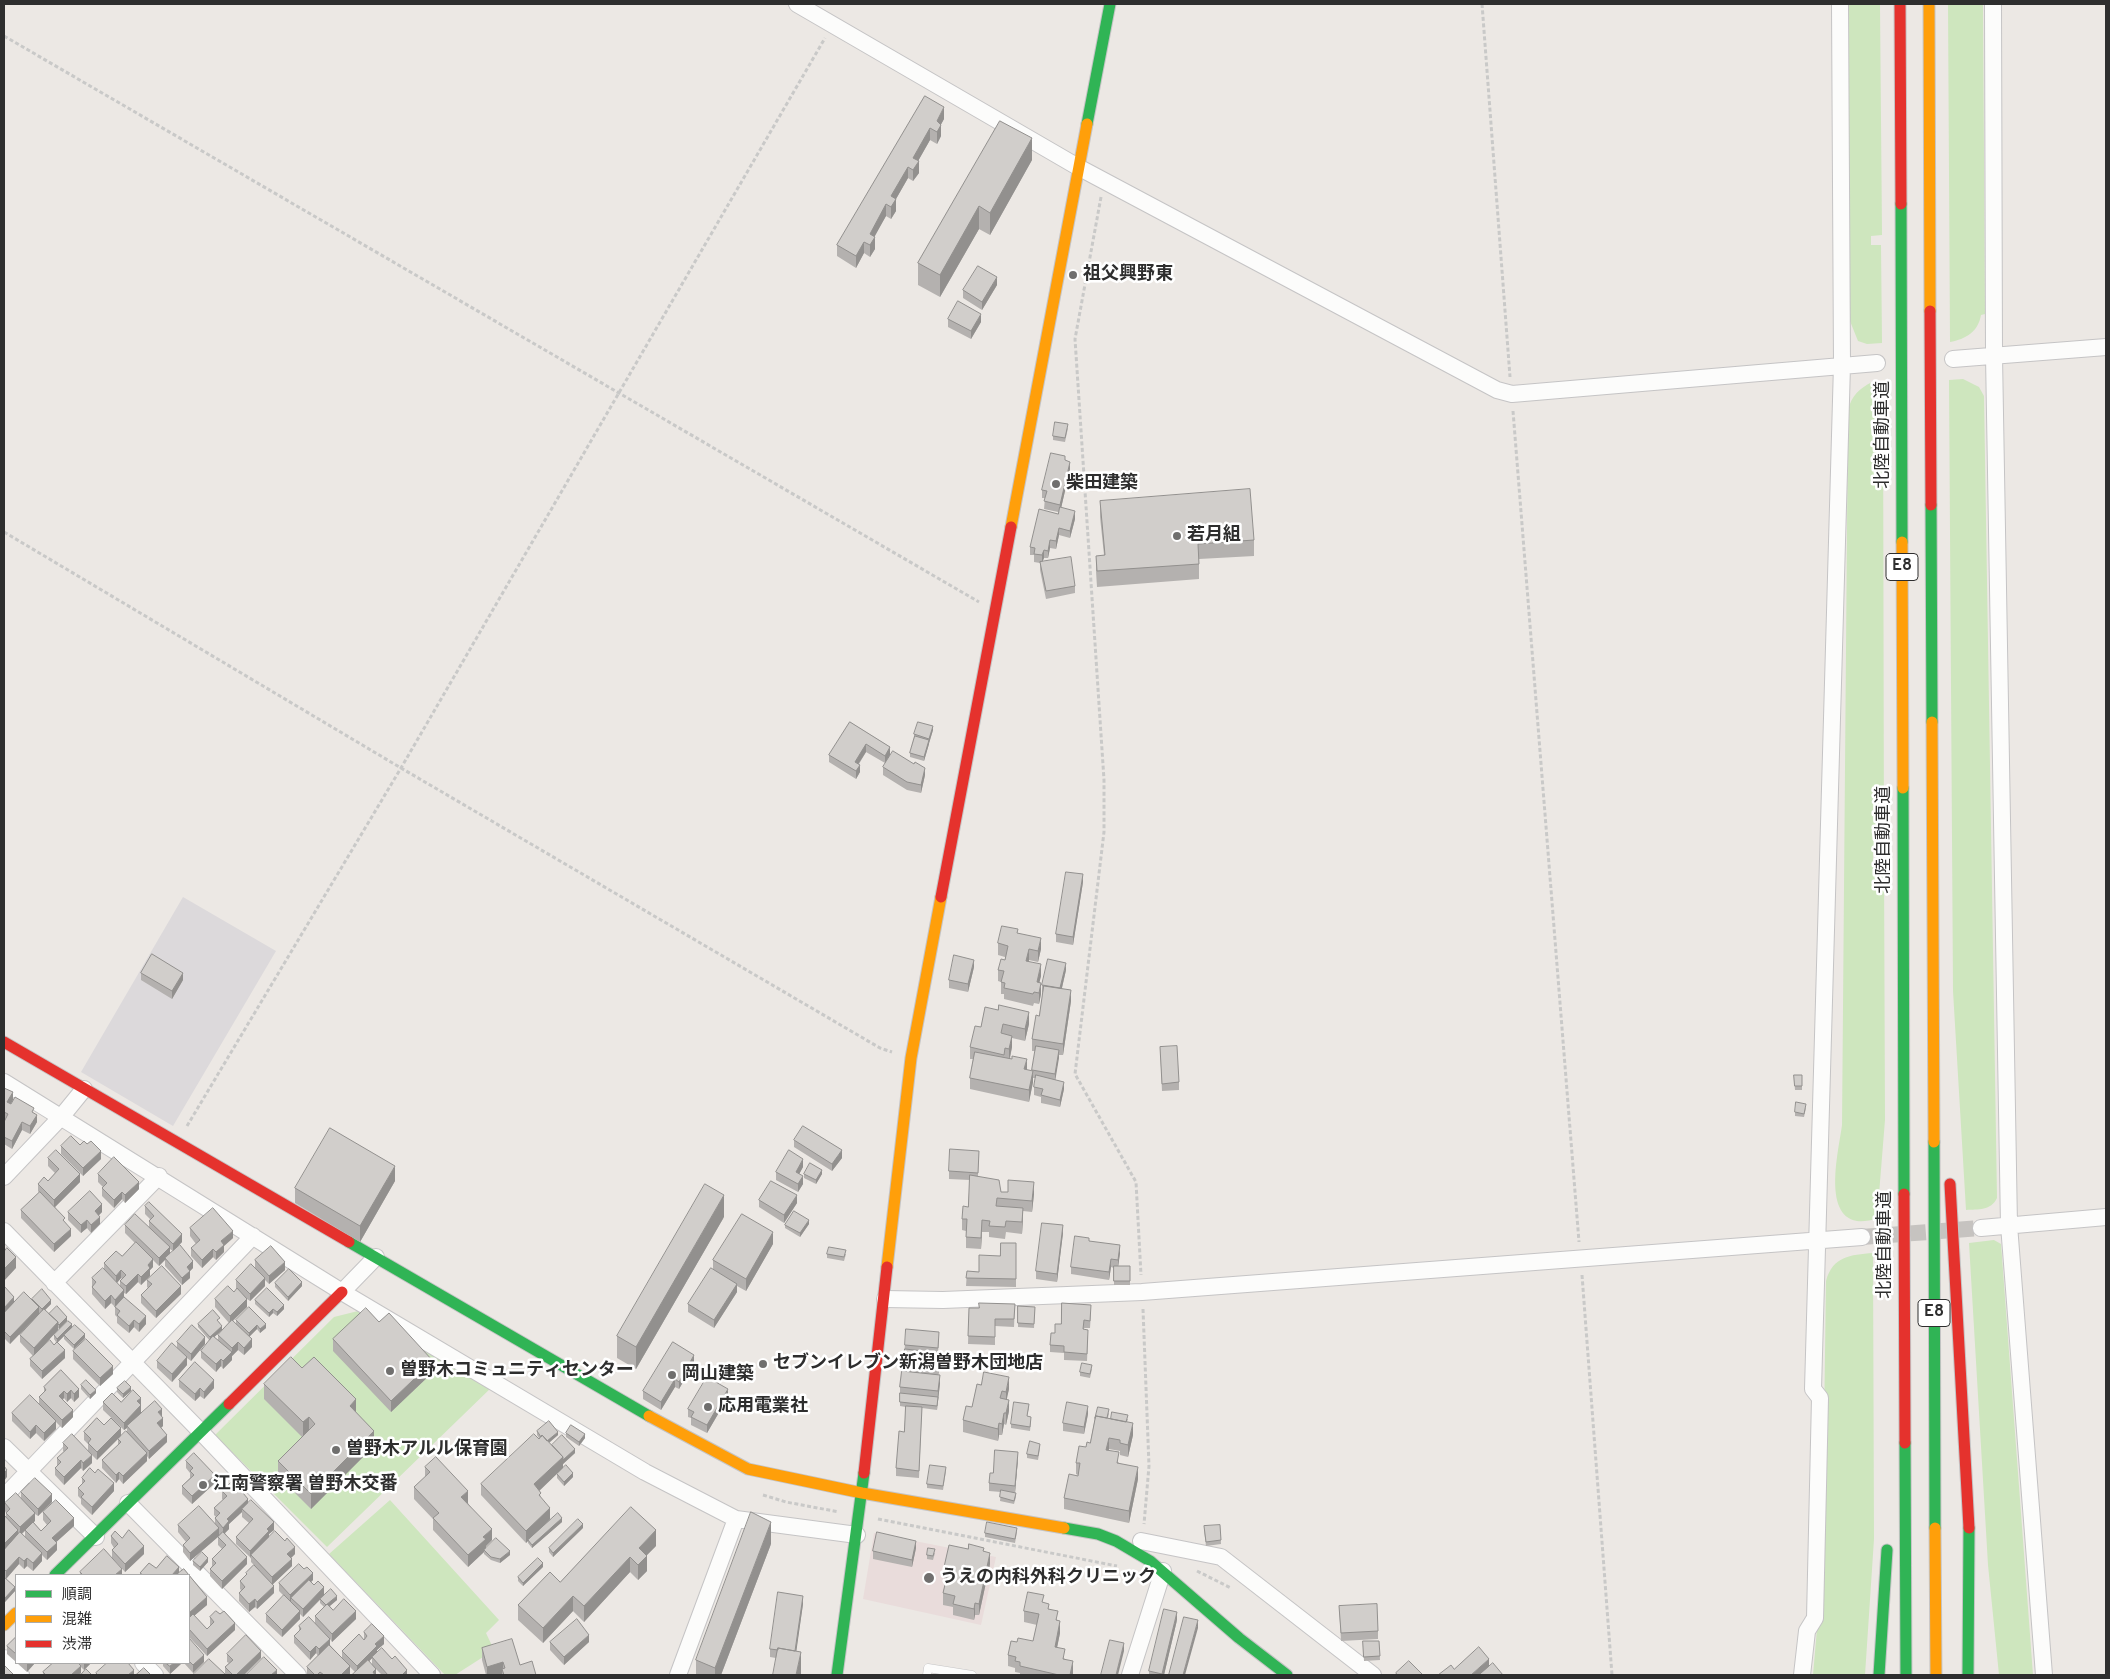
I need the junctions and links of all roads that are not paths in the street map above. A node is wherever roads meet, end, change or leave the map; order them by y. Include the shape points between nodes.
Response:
1 (797, 4) edge
2 (1110, 4) edge
3 (1840, 4) edge
4 (1900, 4) edge
5 (1929, 4) edge
6 (1993, 4) edge
7 (1078, 167) junction
8 (2106, 347) edge
9 (1994, 356) junction
10 (1953, 359) dead end
11 (1877, 362) dead end
12 (1842, 365) junction
13 (1934, 950) junction
14 (4, 1042) edge
15 (4, 1082) edge
16 (84, 1089) junction
17 (62, 1116) junction
18 (1946, 1125) dead end
19 (1903, 1130) junction
20 (1950, 1174) dead end
21 (158, 1176) junction
22 (4, 1178) edge
23 (1891, 1201) dead end
24 (2106, 1217) edge
25 (2009, 1225) junction
26 (1981, 1228) tunnel mouth
27 (4, 1230) edge
28 (253, 1236) junction
29 (1862, 1237) tunnel mouth
30 (1816, 1240) junction
31 (376, 1257) junction
32 (54, 1283) junction
33 (342, 1292) junction
34 (885, 1299) junction
35 (133, 1363) junction
36 (200, 1431) junction
37 (4, 1447) edge
38 (29, 1472) junction
39 (862, 1493) junction
40 (4, 1497) edge
41 (128, 1503) junction
42 (736, 1519) junction
43 (1969, 1520) junction
44 (857, 1535) junction
45 (1888, 1535) dead end
46 (96, 1537) junction
47 (1141, 1541) road end
48 (1163, 1571) junction
49 (56, 1574) edge
50 (15, 1614) edge
51 (4, 1625) edge
52 (1980, 1638) dead end
53 (4, 1658) edge
54 (144, 1664) edge
55 (21, 1675) edge
56 (155, 1675) edge
57 (298, 1675) edge
58 (431, 1675) edge
59 (678, 1675) edge
60 (837, 1675) edge
61 (927, 1675) edge
62 (972, 1675) edge
63 (1130, 1675) edge
64 (1287, 1675) edge
65 (1373, 1675) edge
66 (1802, 1675) edge
67 (1879, 1675) edge
68 (1906, 1675) edge
69 (1936, 1675) edge
70 (1968, 1675) edge
71 (2044, 1675) edge

1 - 7 street
2 - 7 main road
3 - 12 street
4 - 19 main road, 北陸自動車道 / E8
5 - 13 main road, E8
6 - 9 street
7 - 12 street via 1497,390 1512,394
7 - 34 main road via 911,1058
8 - 9 street
9 - 10 street
9 - 25 street
11 - 12 street
12 - 30 street
13 - 18 main road
13 - 69 main road, E8
14 - 16 main road
15 - 17 street
16 - 17 street
16 - 31 main road
17 - 21 street
17 - 22 street
19 - 23 main road
19 - 68 main road, 北陸自動車道 / E8
20 - 43 main road
21 - 28 street
21 - 32 street
24 - 25 street
25 - 26 street
25 - 71 street
27 - 32 street
28 - 33 street
28 - 35 street
29 - 30 street
30 - 34 street via 1142,1292 943,1300
30 - 66 street via 1813,1389 1820,1398 1815,1618 1808,1631
31 - 33 street
31 - 39 main road via 691,1440 748,1469
32 - 35 street
33 - 36 main road
33 - 42 street via 645,1472
34 - 39 main road
35 - 36 street
35 - 38 street
36 - 41 main road
36 - 58 street
37 - 38 street
38 - 40 street
38 - 46 street
39 - 44 main road
39 - 48 main road via 1098,1534 1126,1545
41 - 46 main road
41 - 57 street
42 - 44 street
42 - 59 street
43 - 52 main road
43 - 70 main road
44 - 60 main road
45 - 67 main road
46 - 49 main road
47 - 65 street via 1222,1557
48 - 63 street
48 - 64 main road
50 - 51 main road
53 - 55 street
54 - 56 street
61 - 62 lane via 928,1668

